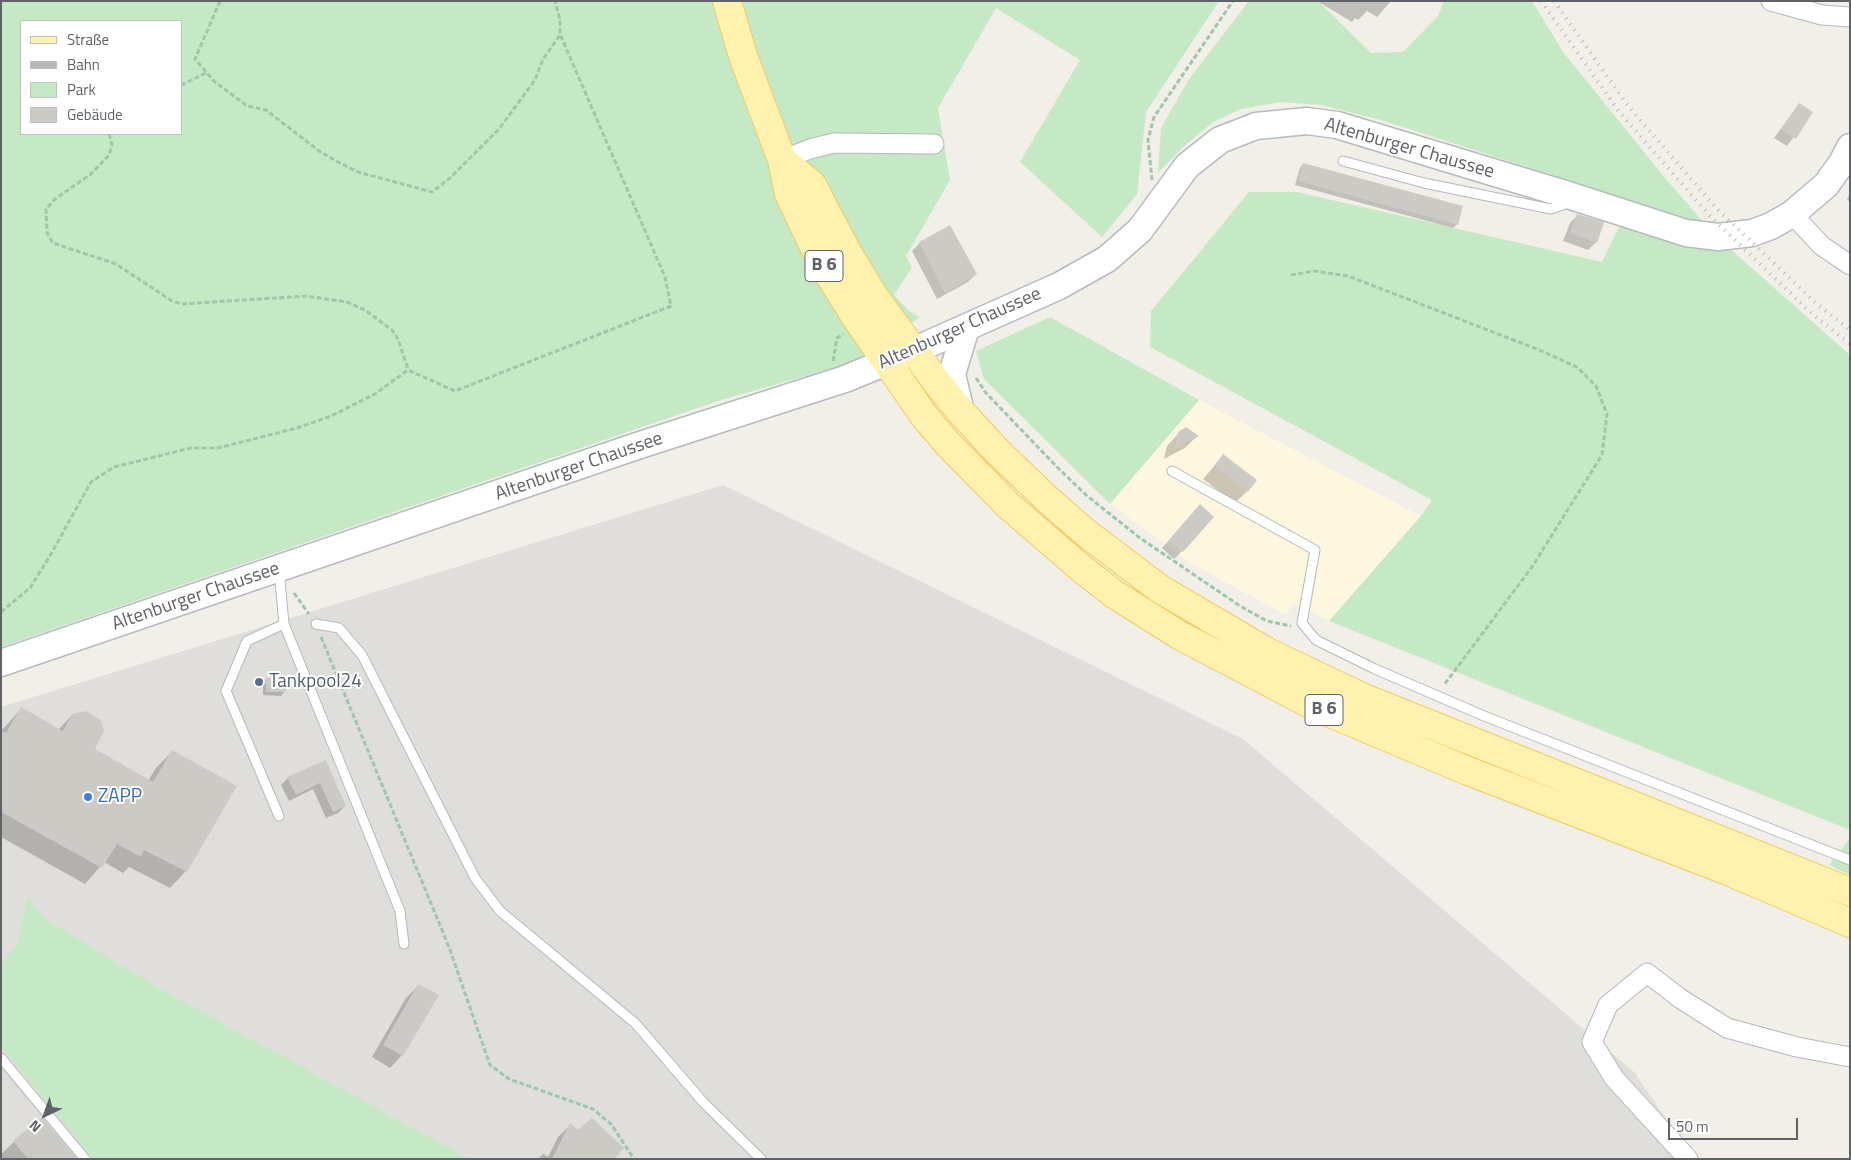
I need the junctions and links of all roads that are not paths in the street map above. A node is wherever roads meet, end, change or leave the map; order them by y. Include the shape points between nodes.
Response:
1 (727, 1) edge
2 (1771, 1) edge
3 (1850, 17) edge
4 (934, 144) dead end
5 (1850, 147) edge
6 (782, 160) junction
7 (1343, 161) dead end
8 (1568, 195) junction
9 (1792, 214) junction
10 (1850, 265) edge
11 (966, 328) junction
12 (913, 351) junction
13 (886, 362) junction
14 (961, 412) junction
15 (1172, 471) dead end
16 (278, 569) junction
17 (284, 624) junction
18 (316, 624) road end
19 (1, 663) edge
20 (279, 816) dead end
21 (1850, 860) edge
22 (1850, 892) edge
23 (1850, 923) edge
24 (404, 944) dead end
25 (1850, 1056) edge
26 (1, 1058) edge
27 (85, 1159) edge
28 (761, 1159) edge
29 (1688, 1159) edge

1 - 6 main road, B 6 via 743,56
2 - 3 street via 1822,15
4 - 6 street via 834,143
5 - 9 street, Altenburger Chaussee via 1830,180
6 - 12 main road, B 6 via 812,184 860,273
6 - 13 main road, B 6 via 789,194 821,261
7 - 8 lane via 1424,183 1551,209 1565,204
8 - 9 street, Altenburger Chaussee via 1702,236 1734,237 1752,233
8 - 11 street, Altenburger Chaussee via 1336,126 1307,121 1256,126 1220,140 1187,166 1140,230 1107,259 1074,278
9 - 10 street via 1822,246
11 - 12 street, Altenburger Chaussee
11 - 14 street, B 6 via 954,365 953,382
12 - 13 street, Altenburger Chaussee
12 - 14 main road, B 6
13 - 16 street, Altenburger Chaussee via 830,384 637,446
13 - 23 main road, B 6 via 937,430 1009,506 1114,594 1179,635 1294,696 1399,743 1728,871
14 - 22 main road, B 6 via 1046,498 1112,554 1160,589 1269,653 1426,724
15 - 21 lane via 1315,550 1302,623 1316,640 1436,695
16 - 17 lane
16 - 19 street, Altenburger Chaussee
17 - 20 lane via 247,641 226,691
17 - 24 lane via 400,911
18 - 28 lane via 339,628 362,656 475,878 500,912 635,1023 703,1102
25 - 29 street via 1796,1047 1727,1028 1680,999 1647,973 1608,1005 1592,1042 1614,1078
26 - 27 lane

